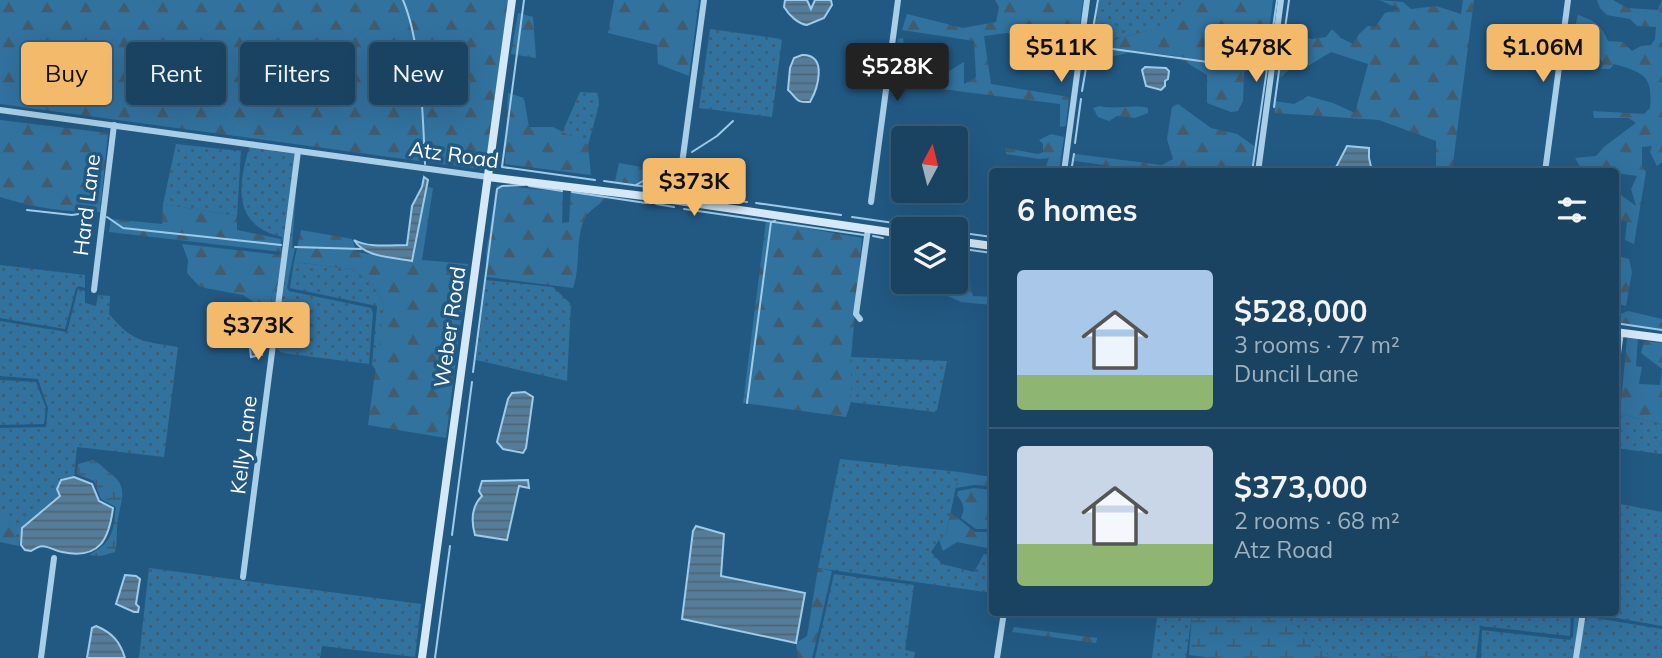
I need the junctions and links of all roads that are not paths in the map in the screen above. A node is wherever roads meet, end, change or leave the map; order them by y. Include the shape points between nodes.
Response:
1 (512, 0) edge
2 (704, 0) edge
3 (898, 0) edge
4 (1087, 0) edge
5 (1281, 0) edge
6 (1568, 0) edge
7 (0, 110) edge
8 (114, 125) junction
9 (298, 151) junction
10 (1065, 168) edge
11 (1259, 168) edge
12 (1546, 168) edge
13 (488, 177) junction
14 (677, 201) junction
15 (871, 202) dead end
16 (868, 229) junction
17 (891, 232) edge
18 (968, 243) edge
19 (989, 246) edge
20 (94, 290) dead end
21 (860, 319) dead end
22 (1619, 332) edge
23 (1662, 338) edge
24 (54, 558) dead end
25 (243, 577) dead end
26 (1003, 616) edge
27 (1582, 616) edge
28 (41, 658) edge
29 (422, 658) edge
30 (997, 658) edge
31 (1576, 658) edge

1 - 13 street, Weber Road
2 - 14 street
3 - 15 street
4 - 10 street
5 - 11 street
6 - 12 street
7 - 8 street, Atz Road
8 - 9 street, Atz Road
8 - 20 street, Hard Lane
9 - 13 street, Atz Road
9 - 25 street, Kelly Lane
13 - 14 street, Atz Road
13 - 29 street, Weber Road
14 - 16 street, Atz Road
16 - 17 street, Atz Road
16 - 21 street via 856,314
18 - 19 street
22 - 23 street
24 - 28 street
26 - 30 street
27 - 31 street

